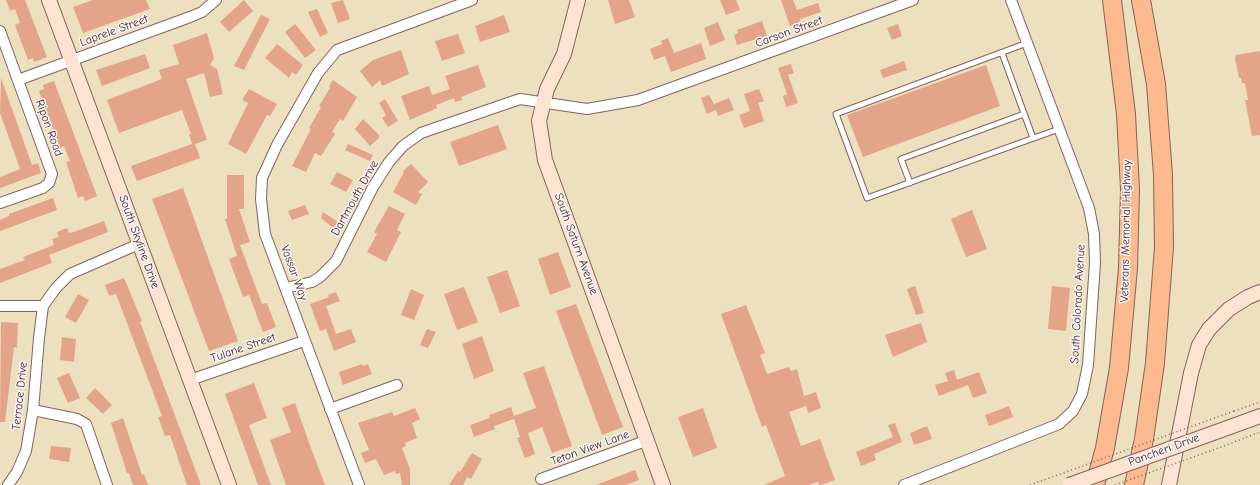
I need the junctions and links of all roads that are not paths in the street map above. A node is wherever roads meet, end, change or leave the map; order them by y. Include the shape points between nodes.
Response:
1 (49, 0) edge
2 (216, 0) edge
3 (472, 0) edge
4 (578, 0) edge
5 (913, 0) edge
6 (1011, 0) edge
7 (1112, 0) edge
8 (1141, 0) edge
9 (0, 31) edge
10 (1027, 43) junction
11 (1002, 53) junction
12 (71, 60) junction
13 (18, 80) junction
14 (520, 98) joint
15 (544, 101) junction
16 (1024, 114) junction
17 (1059, 129) junction
18 (1033, 138) junction
19 (910, 183) junction
20 (0, 203) edge
21 (139, 244) junction
22 (286, 288) junction
23 (1260, 292) edge
24 (0, 306) edge
25 (44, 306) junction
26 (304, 341) junction
27 (190, 380) junction
28 (397, 385) dead end
29 (330, 409) junction
30 (34, 410) junction
31 (1260, 416) edge
32 (648, 440) junction
33 (541, 479) dead end
34 (8, 485) edge
35 (108, 485) edge
36 (229, 485) edge
37 (359, 485) edge
38 (664, 485) edge
39 (904, 485) edge
40 (1069, 485) edge
41 (1095, 485) edge
42 (1134, 485) edge
43 (1169, 485) edge

1 - 12 street, South Skyline Drive
2 - 12 street, Laprele Street via 202,12 190,17
3 - 22 street, Vassar Way via 338,50 318,73 277,145 262,178 261,199 265,234
4 - 15 street, South Saturn Avenue via 564,54
5 - 15 street, Carson Street via 638,100 587,109
6 - 10 street, South Colorado Avenue
7 - 41 highway, Veterans Memorial Highway via 1126,114 1130,189 1128,268 1119,368 1105,448
8 - 42 highway via 1156,91 1163,175 1164,247 1155,363 1144,439
9 - 13 street, Ripon Road
10 - 11 lane
10 - 17 street, South Colorado Avenue
11 - 16 lane
11 - 19 lane via 836,114 868,198
12 - 13 street, Laprele Street
12 - 21 street, South Skyline Drive
13 - 20 street, Ripon Road via 52,174 49,183 43,188
14 - 15 street, Carson Street
14 - 22 street, Dartmouth Drive via 421,133 403,146 389,162 374,187 336,261 312,282
15 - 32 street, South Saturn Avenue via 539,121 545,160
16 - 18 lane
16 - 19 lane via 901,159
17 - 18 lane
17 - 39 street, South Colorado Avenue via 1088,208 1094,234 1095,263 1088,365 1082,394 1073,411 1059,424
18 - 19 lane
21 - 25 street via 70,274 56,288
21 - 27 street, South Skyline Drive
22 - 26 street, Vassar Way
23 - 43 street via 1229,309 1209,329 1199,345
24 - 25 street
25 - 30 street, Terrace Drive
26 - 27 street, Tulane Street
26 - 29 street, Vassar Way
27 - 36 street, South Skyline Drive
28 - 29 street
29 - 37 street, Vassar Way
30 - 34 street, Terrace Drive via 26,451
30 - 35 street via 77,419 86,424
31 - 40 street, Pancheri Drive, bridge
32 - 33 street, Teton View Lane
32 - 38 street, South Saturn Avenue

